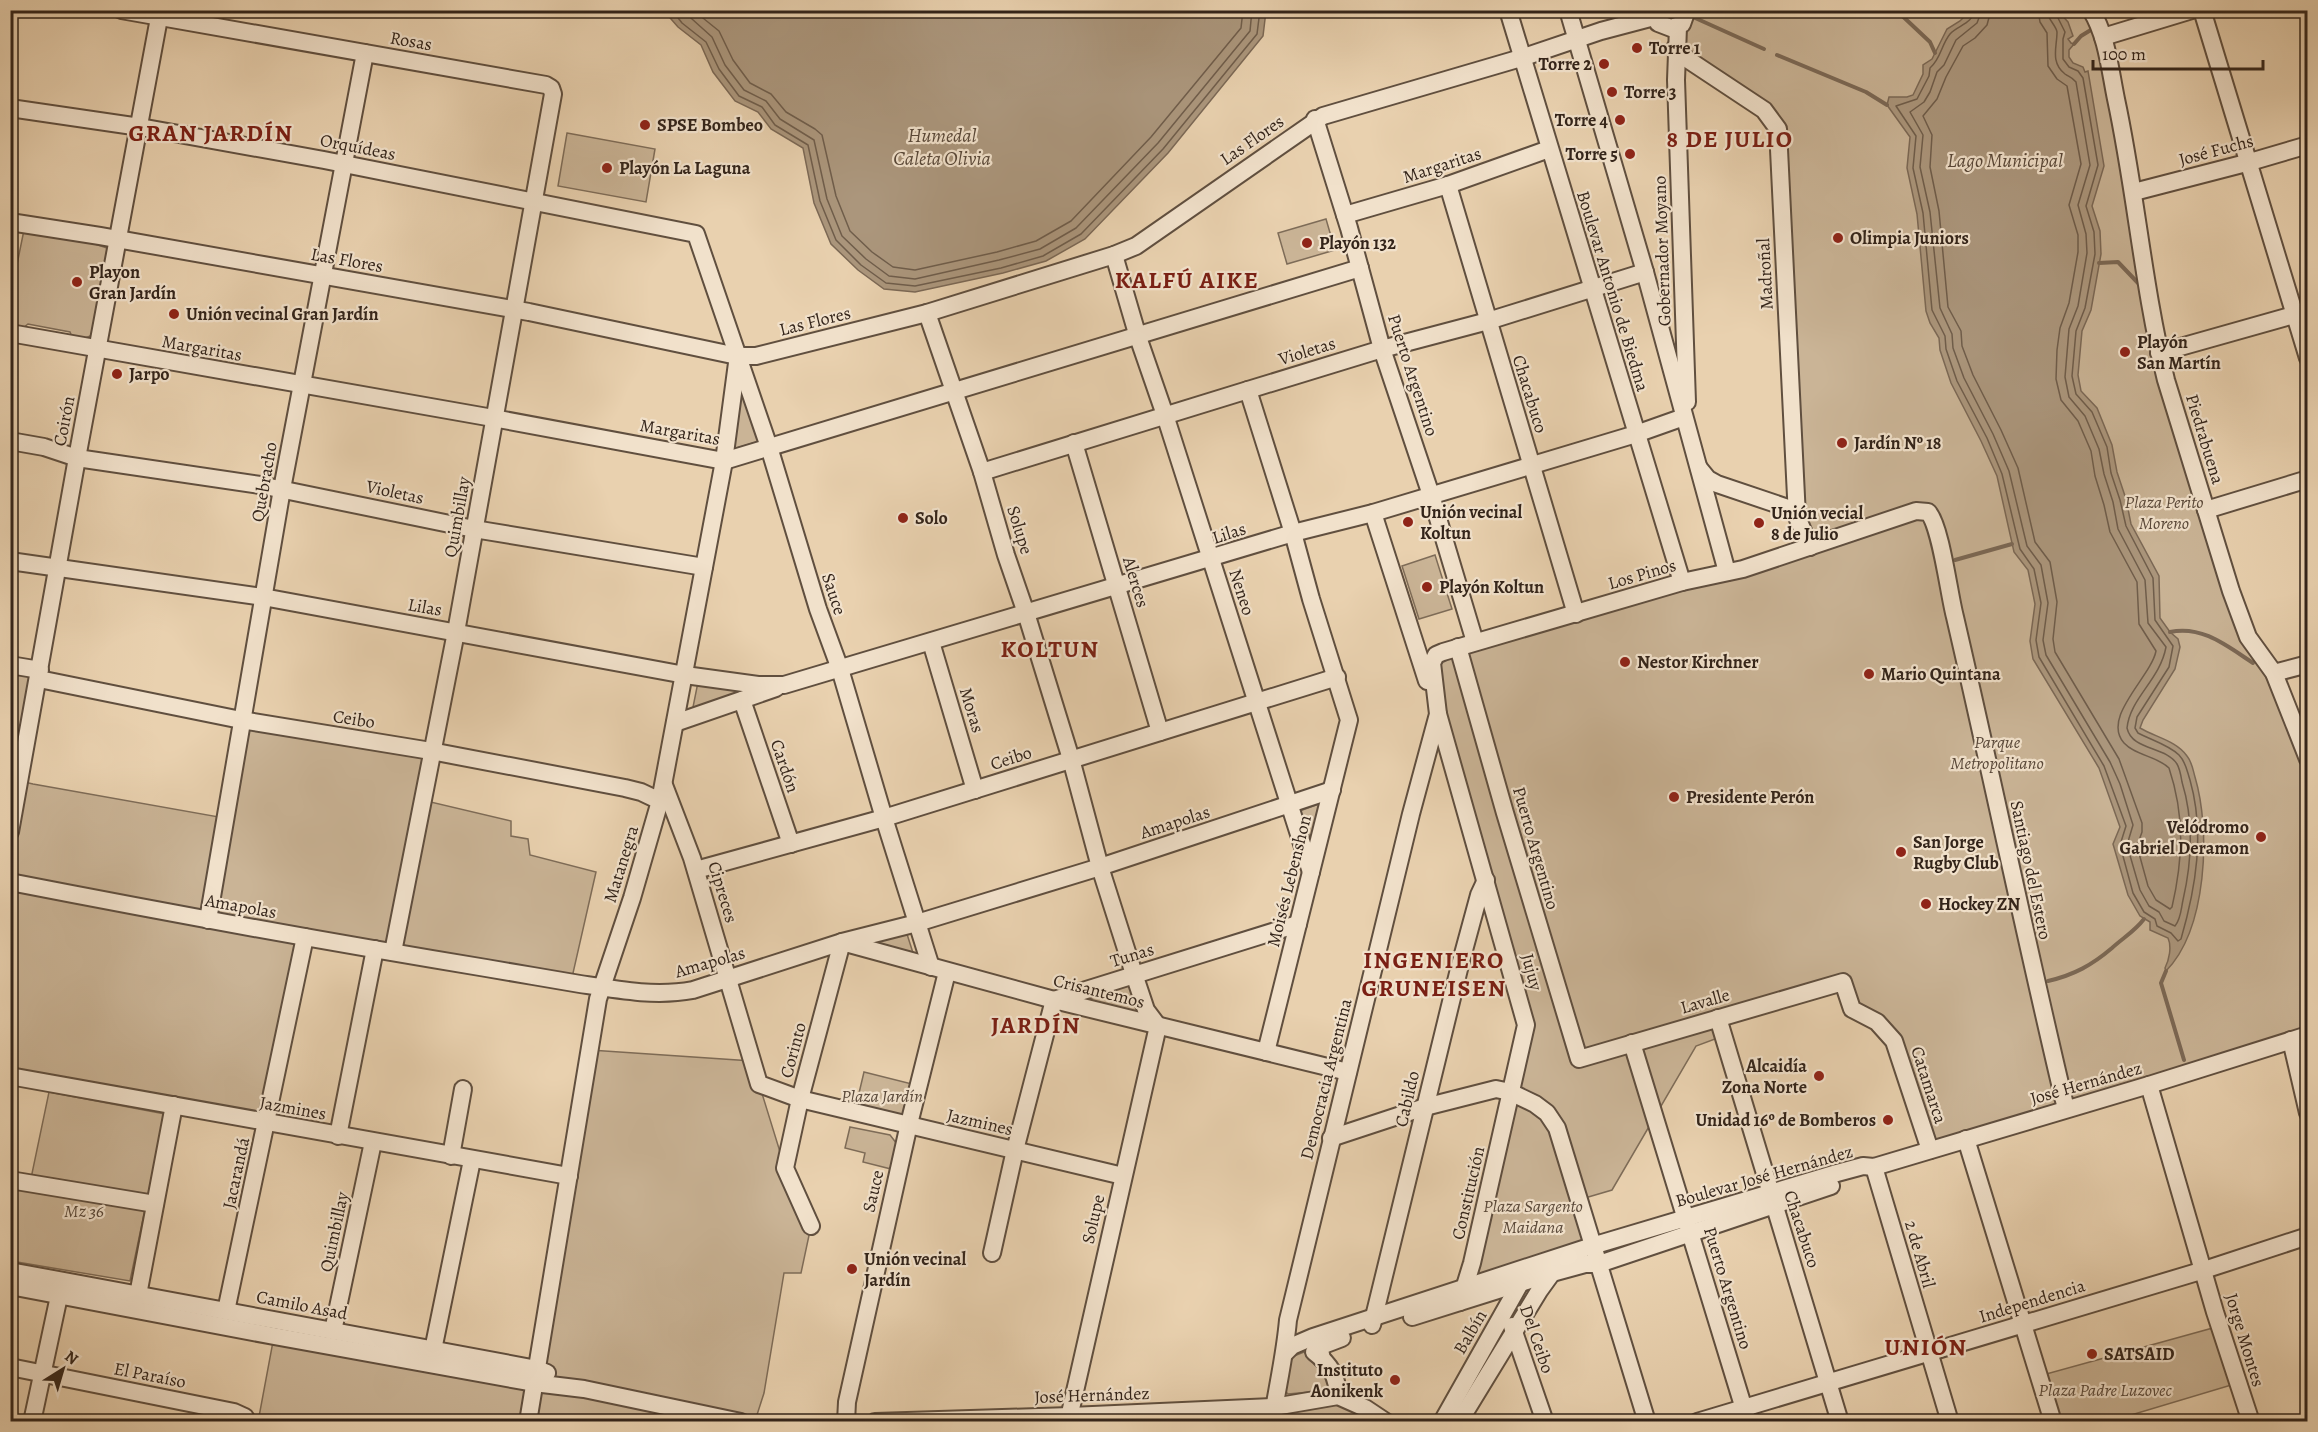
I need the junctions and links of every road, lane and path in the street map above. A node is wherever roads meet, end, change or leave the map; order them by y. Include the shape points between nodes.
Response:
1 (121, 10) edge
2 (1508, 10) edge
3 (1568, 10) edge
4 (1687, 10) edge
5 (2091, 10) edge
6 (2192, 10) edge
7 (2202, 10) edge
8 (1654, 14) edge
9 (159, 18) junction
10 (1678, 27) junction
11 (2103, 37) junction
12 (1577, 39) junction
13 (1675, 48) junction
14 (365, 53) junction
15 (1521, 58) junction
16 (551, 88) joint
17 (10, 108) edge
18 (1316, 119) junction
19 (140, 127) junction
20 (2307, 145) edge
21 (1549, 149) junction
22 (2250, 162) junction
23 (343, 164) junction
24 (1448, 185) junction
25 (2134, 192) junction
26 (533, 200) junction
27 (1345, 215) junction
28 (10, 222) edge
29 (696, 234) joint
30 (117, 240) junction
31 (1114, 255) junction
32 (1360, 268) junction
33 (1645, 272) junction
34 (322, 276) junction
35 (1591, 289) junction
36 (513, 309) junction
37 (927, 313) junction
38 (2301, 313) edge
39 (1488, 321) junction
40 (10, 333) edge
41 (1137, 337) junction
42 (98, 349) junction
43 (1382, 349) junction
44 (2159, 353) junction
45 (737, 356) junction
46 (2307, 358) edge
47 (302, 386) junction
48 (1248, 390) junction
49 (953, 392) junction
50 (1165, 415) junction
51 (1684, 417) junction
52 (493, 418) junction
53 (1636, 434) junction
54 (10, 441) edge
55 (1074, 443) junction
56 (770, 447) junction
57 (10, 452) edge
58 (77, 458) junction
59 (724, 461) junction
60 (1531, 465) junction
61 (1699, 468) junction
62 (982, 472) junction
63 (2307, 479) edge
64 (282, 489) junction
65 (1431, 495) junction
66 (1916, 510) joint
67 (2206, 510) junction
68 (1373, 513) junction
69 (1797, 514) junction
70 (474, 529) junction
71 (1293, 533) junction
72 (1810, 547) junction
73 (10, 553) edge
74 (1211, 560) junction
75 (10, 561) edge
76 (58, 566) junction
77 (704, 567) junction
78 (1727, 572) junction
79 (1682, 582) junction
80 (1117, 587) junction
81 (263, 597) junction
82 (1026, 612) junction
83 (1576, 614) junction
84 (456, 632) junction
85 (931, 642) junction
86 (1475, 642) junction
87 (1458, 647) junction
88 (2307, 664) edge
89 (10, 665) edge
90 (840, 669) junction
91 (2274, 673) junction
92 (39, 675) junction
93 (685, 675) junction
94 (1337, 677) junction
95 (784, 685) junction
96 (742, 700) junction
97 (1256, 703) junction
98 (1438, 714) junction
99 (241, 720) junction
100 (675, 723) junction
101 (1160, 732) junction
102 (431, 751) junction
103 (1071, 759) junction
104 (2307, 759) edge
105 (663, 783) junction
106 (975, 790) junction
107 (1332, 790) junction
108 (660, 801) junction
109 (1289, 806) junction
110 (884, 818) junction
111 (10, 832) edge
112 (791, 844) junction
113 (1100, 867) junction
114 (696, 870) junction
115 (1311, 872) junction
116 (1486, 880) junction
117 (10, 882) edge
118 (208, 920) junction
119 (917, 923) junction
120 (1298, 924) junction
121 (305, 937) junction
122 (842, 942) junction
123 (375, 949) junction
124 (393, 952) junction
125 (931, 967) junction
126 (947, 972) junction
127 (1134, 974) junction
128 (729, 978) junction
129 (1843, 982) joint
130 (602, 988) junction
131 (1054, 1000) junction
132 (1718, 1018) junction
133 (1158, 1026) junction
134 (2307, 1035) edge
135 (2291, 1040) junction
136 (1632, 1043) junction
137 (1266, 1052) junction
138 (1579, 1059) joint
139 (1348, 1072) junction
140 (10, 1076) edge
141 (759, 1084) joint
142 (2149, 1085) junction
143 (463, 1089) dead end
144 (1510, 1092) junction
145 (800, 1099) junction
146 (174, 1105) junction
147 (1425, 1107) junction
148 (2066, 1109) junction
149 (2307, 1113) edge
150 (266, 1123) junction
151 (909, 1124) junction
152 (339, 1136) junction
153 (1331, 1138) junction
154 (1966, 1139) junction
155 (373, 1142) junction
156 (1015, 1150) junction
157 (1930, 1150) junction
158 (451, 1156) junction
159 (472, 1160) junction
160 (1874, 1167) junction
161 (569, 1176) junction
162 (1124, 1176) junction
163 (10, 1180) edge
164 (1772, 1199) junction
165 (155, 1204) junction
166 (811, 1226) dead end
167 (1688, 1226) junction
168 (2307, 1236) edge
169 (1592, 1246) junction
170 (992, 1253) dead end
171 (1599, 1264) junction
172 (1545, 1269) junction
173 (2204, 1270) junction
174 (10, 1271) edge
175 (1483, 1283) junction
176 (1520, 1284) junction
177 (10, 1286) edge
178 (1500, 1291) junction
179 (138, 1295) junction
180 (1462, 1295) junction
181 (59, 1296) junction
182 (1506, 1309) junction
183 (226, 1311) junction
184 (1288, 1320) junction
185 (1373, 1323) junction
186 (2022, 1325) junction
187 (333, 1331) junction
188 (1514, 1332) junction
189 (1301, 1343) junction
190 (433, 1350) junction
191 (1285, 1353) junction
192 (1929, 1353) junction
193 (1323, 1359) junction
194 (10, 1367) edge
195 (42, 1374) junction
196 (536, 1376) junction
197 (1829, 1382) junction
198 (1338, 1396) junction
199 (1273, 1414) edge
200 (1746, 1414) edge
201 (246, 1419) edge
202 (1069, 1419) edge
203 (32, 1422) edge
204 (528, 1422) edge
205 (741, 1422) edge
206 (846, 1422) edge
207 (875, 1422) edge
208 (1386, 1422) edge
209 (1442, 1422) edge
210 (1460, 1422) edge
211 (1545, 1422) edge
212 (1647, 1422) edge
213 (1697, 1422) edge
214 (1840, 1422) edge
215 (1950, 1422) edge
216 (2054, 1422) edge
217 (2251, 1422) edge

1 - 9 street, Rosas
2 - 15 street, Boulevar Antonio de Biedma
3 - 12 street, Boulevar Antonio de Biedma
4 - 10 street, Gobernador Moyano
5 - 11 street, Piedrabuena
6 - 11 street
7 - 22 street
8 - 10 street via 1664,27
8 - 12 street, Las Flores
9 - 14 street, Rosas
9 - 19 street, Coirón
10 - 13 street, Gobernador Moyano
11 - 25 street, Piedrabuena
12 - 15 street, Las Flores
12 - 33 street, Boulevar Antonio de Biedma
13 - 51 street, Gobernador Moyano via 1687,406
13 - 69 street, Madroñal via 1764,110 1778,129
14 - 16 street, Rosas
14 - 23 street, Quebracho
15 - 18 street, Las Flores
15 - 21 street, Boulevar Antonio de Biedma
16 - 26 street, Quimbillay
17 - 19 street, Orquídeas
18 - 27 street, Puerto Argentino
18 - 31 street, Las Flores via 1136,246
19 - 23 street, Orquídeas
19 - 30 street, Coirón
20 - 22 street, José Fuchs
21 - 24 street, Margaritas
21 - 35 street, Boulevar Antonio de Biedma
22 - 25 street, José Fuchs
22 - 38 street
23 - 26 street, Orquídeas
23 - 34 street, Quebracho
24 - 27 street, Margaritas
24 - 39 street, Chacabuco
25 - 44 street, Piedrabuena
26 - 29 street, Orquídeas
26 - 36 street, Quimbillay
27 - 32 street, Puerto Argentino
28 - 30 street, Las Flores
29 - 45 street, Sauce
30 - 34 street, Las Flores
30 - 42 street, Coirón
31 - 37 street, Las Flores
31 - 41 street, Neneo
32 - 41 street, Margaritas
32 - 43 street, Puerto Argentino
33 - 35 street, Violetas
33 - 51 street, Boulevar Antonio de Biedma
34 - 36 street, Las Flores
34 - 47 street, Quebracho
35 - 39 street, Violetas
35 - 53 street, Boulevar Antonio de Biedma
36 - 45 street, Las Flores
36 - 52 street, Quimbillay
37 - 45 street, Las Flores via 756,356
37 - 49 street, Solupe
38 - 44 street
38 - 46 street
39 - 43 street, Violetas
39 - 60 street, Chacabuco
40 - 42 street, Margaritas
41 - 49 street, Margaritas
41 - 50 street, Neneo
42 - 47 street, Margaritas
42 - 58 street, Coirón
43 - 48 street, Violetas
43 - 65 street, Puerto Argentino
44 - 67 street, Piedrabuena
45 - 56 street, Sauce
45 - 59 street, Matanegra
47 - 52 street, Margaritas
47 - 64 street, Quebracho
48 - 50 street, Violetas
48 - 71 street
49 - 56 street, Margaritas
49 - 62 street, Solupe
50 - 55 street, Violetas
50 - 74 street, Neneo
51 - 53 street, Lilas
51 - 61 street, Boulevar Antonio de Biedma
52 - 59 street, Margaritas
52 - 70 street, Quimbillay
53 - 60 street, Lilas
53 - 79 street, Boulevar Antonio de Biedma
54 - 58 street, Violetas
55 - 62 street, Violetas
55 - 80 street, Alerces
56 - 59 street, Margaritas
56 - 90 street, Sauce
57 - 58 street, Violetas via 54,459
58 - 64 street, Violetas
58 - 76 street, Coirón
59 - 77 street, Matanegra
60 - 65 street, Lilas
60 - 83 street, Chacabuco
61 - 69 street via 1717,484
61 - 78 street, Boulevar Antonio de Biedma
62 - 82 street, Solupe
63 - 67 street
64 - 70 street, Violetas
64 - 81 street, Quebracho
65 - 68 street, Lilas
65 - 86 street, Puerto Argentino
66 - 72 street, Los Pinos
66 - 148 street, Santiago del Estero via 1928,512 1936,525 2024,935
67 - 91 street, Piedrabuena via 2248,637
68 - 71 street, Lilas
68 - 98 street, Jujuy
69 - 72 street, Madroñal
70 - 77 street, Violetas
70 - 84 street, Quimbillay
71 - 74 street, Lilas
71 - 94 street
72 - 78 street, Los Pinos
73 - 76 street, Lilas
74 - 80 street, Lilas
74 - 97 street, Neneo
75 - 76 street, Lilas
76 - 81 street, Lilas
76 - 92 street, Coirón
77 - 93 street, Matanegra
78 - 79 street, Los Pinos
79 - 83 street, Los Pinos
80 - 82 street, Lilas
80 - 101 street, Alerces
81 - 84 street, Lilas
81 - 99 street, Quebracho
82 - 85 street, Lilas
82 - 103 street, Solupe
83 - 86 street, Los Pinos
84 - 93 street, Lilas
84 - 102 street, Quimbillay
85 - 90 street, Lilas
85 - 106 street, Moras
86 - 87 street, Los Pinos
87 - 98 street, Los Pinos via 1436,656 1432,663
87 - 138 street, Puerto Argentino
88 - 91 street
89 - 92 street, Ceibo
90 - 95 street, Lilas
90 - 110 street, Sauce
91 - 104 street, Piedrabuena
92 - 99 street, Ceibo
92 - 111 street, Coirón
93 - 95 street, Lilas
93 - 100 street, Matanegra
94 - 97 street, Ceibo
94 - 107 street, Moisés Lebenshon via 1348,720
95 - 96 street, Lilas
96 - 100 street, Lilas
96 - 112 street, Cardón
97 - 101 street, Ceibo
97 - 109 street, Neneo
98 - 116 street, Jujuy
98 - 139 street, Democracia Argentina
99 - 102 street, Ceibo
99 - 118 street, Quebracho
100 - 105 street, Matanegra
101 - 103 street, Ceibo
102 - 108 street, Ceibo via 625,788
102 - 124 street, Quimbillay
103 - 106 street, Ceibo
103 - 113 street, Solupe
105 - 108 street, Matanegra
105 - 114 street, Cipreces
106 - 110 street, Ceibo
107 - 109 street, Amapolas
107 - 115 street, Moisés Lebenshon
108 - 130 street, Matanegra
109 - 113 street, Amapolas
109 - 115 street, Neneo
110 - 112 street, Ceibo
110 - 119 street, Sauce
112 - 114 street, Ceibo
113 - 119 street, Amapolas
113 - 127 street, Solupe
114 - 128 street, Cipreces
115 - 120 street, Moisés Lebenshon
116 - 144 street, Jujuy via 1526,1025
116 - 147 street, Cabildo via 1460,965
117 - 118 street, Amapolas
118 - 121 street, Amapolas
119 - 122 street, Amapolas
119 - 125 street, Sauce
120 - 127 street, Tunas
120 - 137 street, Moisés Lebenshon
121 - 123 street, Amapolas
121 - 150 street, Jacarandá
122 - 125 street, Crisantemos
122 - 128 street, Amapolas
122 - 145 street, Corinto
123 - 124 street, Amapolas
123 - 152 street
124 - 130 street, Amapolas
125 - 126 street, Crisantemos
126 - 131 street, Crisantemos
126 - 151 street, Sauce
127 - 131 street, Tunas
127 - 133 street, Solupe via 1146,1010
128 - 130 street, Amapolas via 673,994
128 - 141 street, Cipreces
129 - 132 street, Lavalle
129 - 157 street, Catamarca via 1852,1009 1877,1022 1894,1041
130 - 161 street, Matanegra
131 - 133 street, Crisantemos
131 - 156 street
132 - 136 street, Lavalle
132 - 164 street, Chacabuco
133 - 137 street, Crisantemos
133 - 162 street, Solupe
134 - 135 street, José Hernández
135 - 142 street, José Hernández
135 - 149 street
136 - 138 street, Lavalle
136 - 167 street, Puerto Argentino
137 - 139 street, Crisantemos
139 - 153 street, Democracia Argentina
140 - 146 street, Jazmines
141 - 145 street, Jazmines
142 - 148 street, José Hernández
142 - 173 street
143 - 158 street
144 - 147 street via 1488,1090
144 - 169 street via 1542,1109 1557,1128
144 - 180 street, Constitución
145 - 151 street, Jazmines
145 - 166 street, Corinto via 785,1168
146 - 150 street, Jazmines
146 - 165 street
147 - 153 street
147 - 185 street, Cabildo
148 - 154 street, José Hernández
150 - 152 street, Jazmines
150 - 183 street, Jacarandá
151 - 156 street, Jazmines
151 - 206 street, Sauce via 847,1402
152 - 155 street, Jazmines
153 - 184 street, Democracia Argentina
154 - 157 street, José Hernández
154 - 186 street, Catamarca
155 - 158 street, Jazmines
155 - 187 street, Quimbillay
156 - 162 street, Jazmines
156 - 170 street
157 - 160 street, José Hernández
158 - 159 street, Jazmines
159 - 161 street, Jazmines
159 - 190 street
160 - 164 street, Boulevar José Hernández via 1868,1174
160 - 192 street, 2 de Abril
161 - 196 street, Matanegra
162 - 202 street, Solupe
163 - 165 street
164 - 167 street, Boulevar José Hernández
164 - 197 street, Chacabuco
165 - 179 street
167 - 169 street, Boulevar José Hernández
167 - 171 street, Boulevar José Hernández
167 - 200 street, Puerto Argentino
168 - 173 street, Independencia
169 - 171 street
169 - 172 street, Boulevar José Hernández
171 - 172 street, Boulevar José Hernández
171 - 212 street
172 - 175 street, Boulevar José Hernández
172 - 176 street, Balbín via 1528,1272
172 - 188 street, Balbín
173 - 186 street, Independencia
173 - 217 street, Jorge Montes
174 - 179 street, Camilo Asad
175 - 178 street, Del Ceibo via 1495,1283
175 - 180 street, Boulevar José Hernández
176 - 178 street, Boulevar José Hernández
176 - 182 street, Balbín
177 - 181 street, Camilo Asad
178 - 180 street, Boulevar José Hernández
178 - 182 street, Del Ceibo
179 - 183 street, Camilo Asad
180 - 185 street, Boulevar José Hernández
181 - 195 street
181 - 196 street, Camilo Asad
182 - 188 street, Del Ceibo
182 - 209 street, Balbín
183 - 187 street, Camilo Asad
184 - 189 street
184 - 191 street, Democracia Argentina
185 - 189 street, Boulevar José Hernández
185 - 193 street, Boulevar José Hernández via 1326,1343 1320,1350
186 - 192 street, Independencia
186 - 216 street, Catamarca
187 - 190 street, Camilo Asad
188 - 210 street, Balbín
188 - 211 street, Del Ceibo
189 - 191 street, Boulevar José Hernández
189 - 193 street
190 - 196 street, Camilo Asad
191 - 199 street, Democracia Argentina
192 - 197 street, Independencia
192 - 215 street, 2 de Abril
193 - 198 street via 1337,1379
194 - 195 street, El Paraíso
195 - 201 street, El Paraíso via 224,1409
195 - 203 street
196 - 204 street, Matanegra
196 - 205 street, Camilo Asad
197 - 200 street, Independencia
197 - 214 street, Chacabuco
198 - 199 street, José Hernández
198 - 208 street
199 - 202 street, José Hernández
200 - 213 street, Independencia
202 - 207 street, José Hernández

